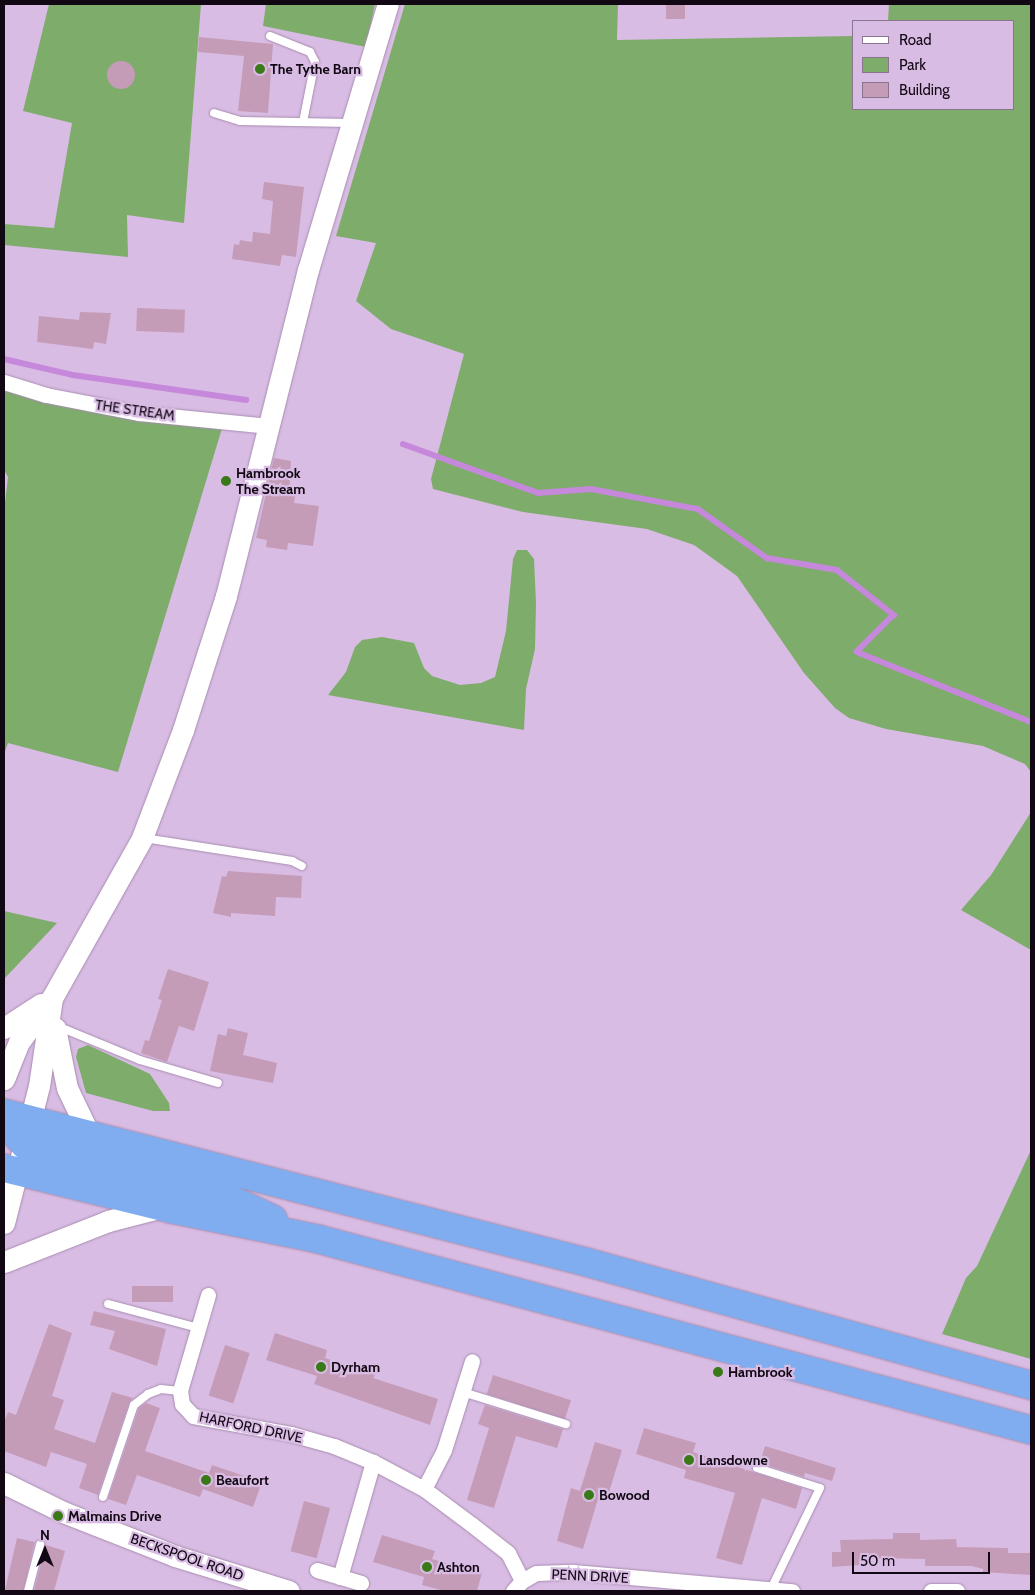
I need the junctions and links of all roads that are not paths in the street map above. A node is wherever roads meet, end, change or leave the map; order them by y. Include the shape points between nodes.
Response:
1 (388, 4) edge
2 (270, 36) dead end
3 (214, 113) dead end
4 (303, 122) junction
5 (352, 123) junction
6 (4, 382) edge
7 (269, 426) junction
8 (142, 838) junction
9 (302, 866) dead end
10 (52, 998) junction
11 (55, 1026) junction
12 (4, 1028) edge
13 (4, 1080) edge
14 (218, 1083) dead end
15 (4, 1113) edge
16 (4, 1121) edge
17 (89, 1134) junction
18 (16, 1152) edge
19 (164, 1207) junction
20 (4, 1223) edge
21 (318, 1239) junction
22 (4, 1262) edge
23 (208, 1295) dead end
24 (108, 1304) dead end
25 (198, 1328) junction
26 (472, 1361) dead end
27 (1031, 1385) edge
28 (180, 1391) junction
29 (463, 1392) junction
30 (566, 1424) dead end
31 (1031, 1430) edge
32 (373, 1462) junction
33 (757, 1468) dead end
34 (4, 1483) edge
35 (424, 1489) junction
36 (103, 1496) dead end
37 (40, 1545) dead end
38 (317, 1570) dead end
39 (340, 1576) junction
40 (361, 1583) dead end
41 (244, 1585) edge
42 (518, 1586) edge
43 (729, 1589) edge
44 (771, 1589) junction
45 (28, 1591) edge
46 (289, 1591) edge
47 (792, 1591) edge
48 (931, 1591) edge
49 (957, 1591) edge

1 - 5 main road
2 - 4 lane via 310,52 316,62
3 - 4 lane via 240,121
4 - 5 lane
5 - 7 main road via 308,270
6 - 7 street, THE STREAM via 46,395 139,413
7 - 8 main road via 226,596 183,730
8 - 9 lane via 292,861
8 - 10 main road
10 - 11 main road
10 - 12 main road
10 - 13 main road via 19,1042
10 - 18 main road via 43,1066
11 - 14 lane via 140,1060
11 - 17 main road via 67,1088
15 - 18 highway
16 - 18 highway
17 - 18 highway
17 - 27 highway via 586,1262
18 - 19 highway
18 - 20 main road
18 - 21 highway via 226,1197
19 - 21 highway
19 - 22 main road via 108,1220
21 - 31 highway
23 - 25 street
24 - 25 lane
25 - 28 street
26 - 29 street
28 - 32 street, HARFORD DRIVE via 182,1404 193,1416 292,1434
28 - 36 lane via 161,1389 134,1405
29 - 30 lane
29 - 35 street via 444,1450
32 - 35 street, HARFORD DRIVE
32 - 39 street
33 - 44 lane via 820,1488
34 - 41 main road, BECKSPOOL ROAD via 68,1514
35 - 42 street, HARFORD DRIVE via 508,1553
37 - 45 lane
38 - 39 street
39 - 40 street
41 - 46 main road, BECKSPOOL ROAD
42 - 43 street, PENN DRIVE via 536,1574 573,1572
43 - 44 street, PENN DRIVE
44 - 47 street, PENN DRIVE
48 - 49 street

